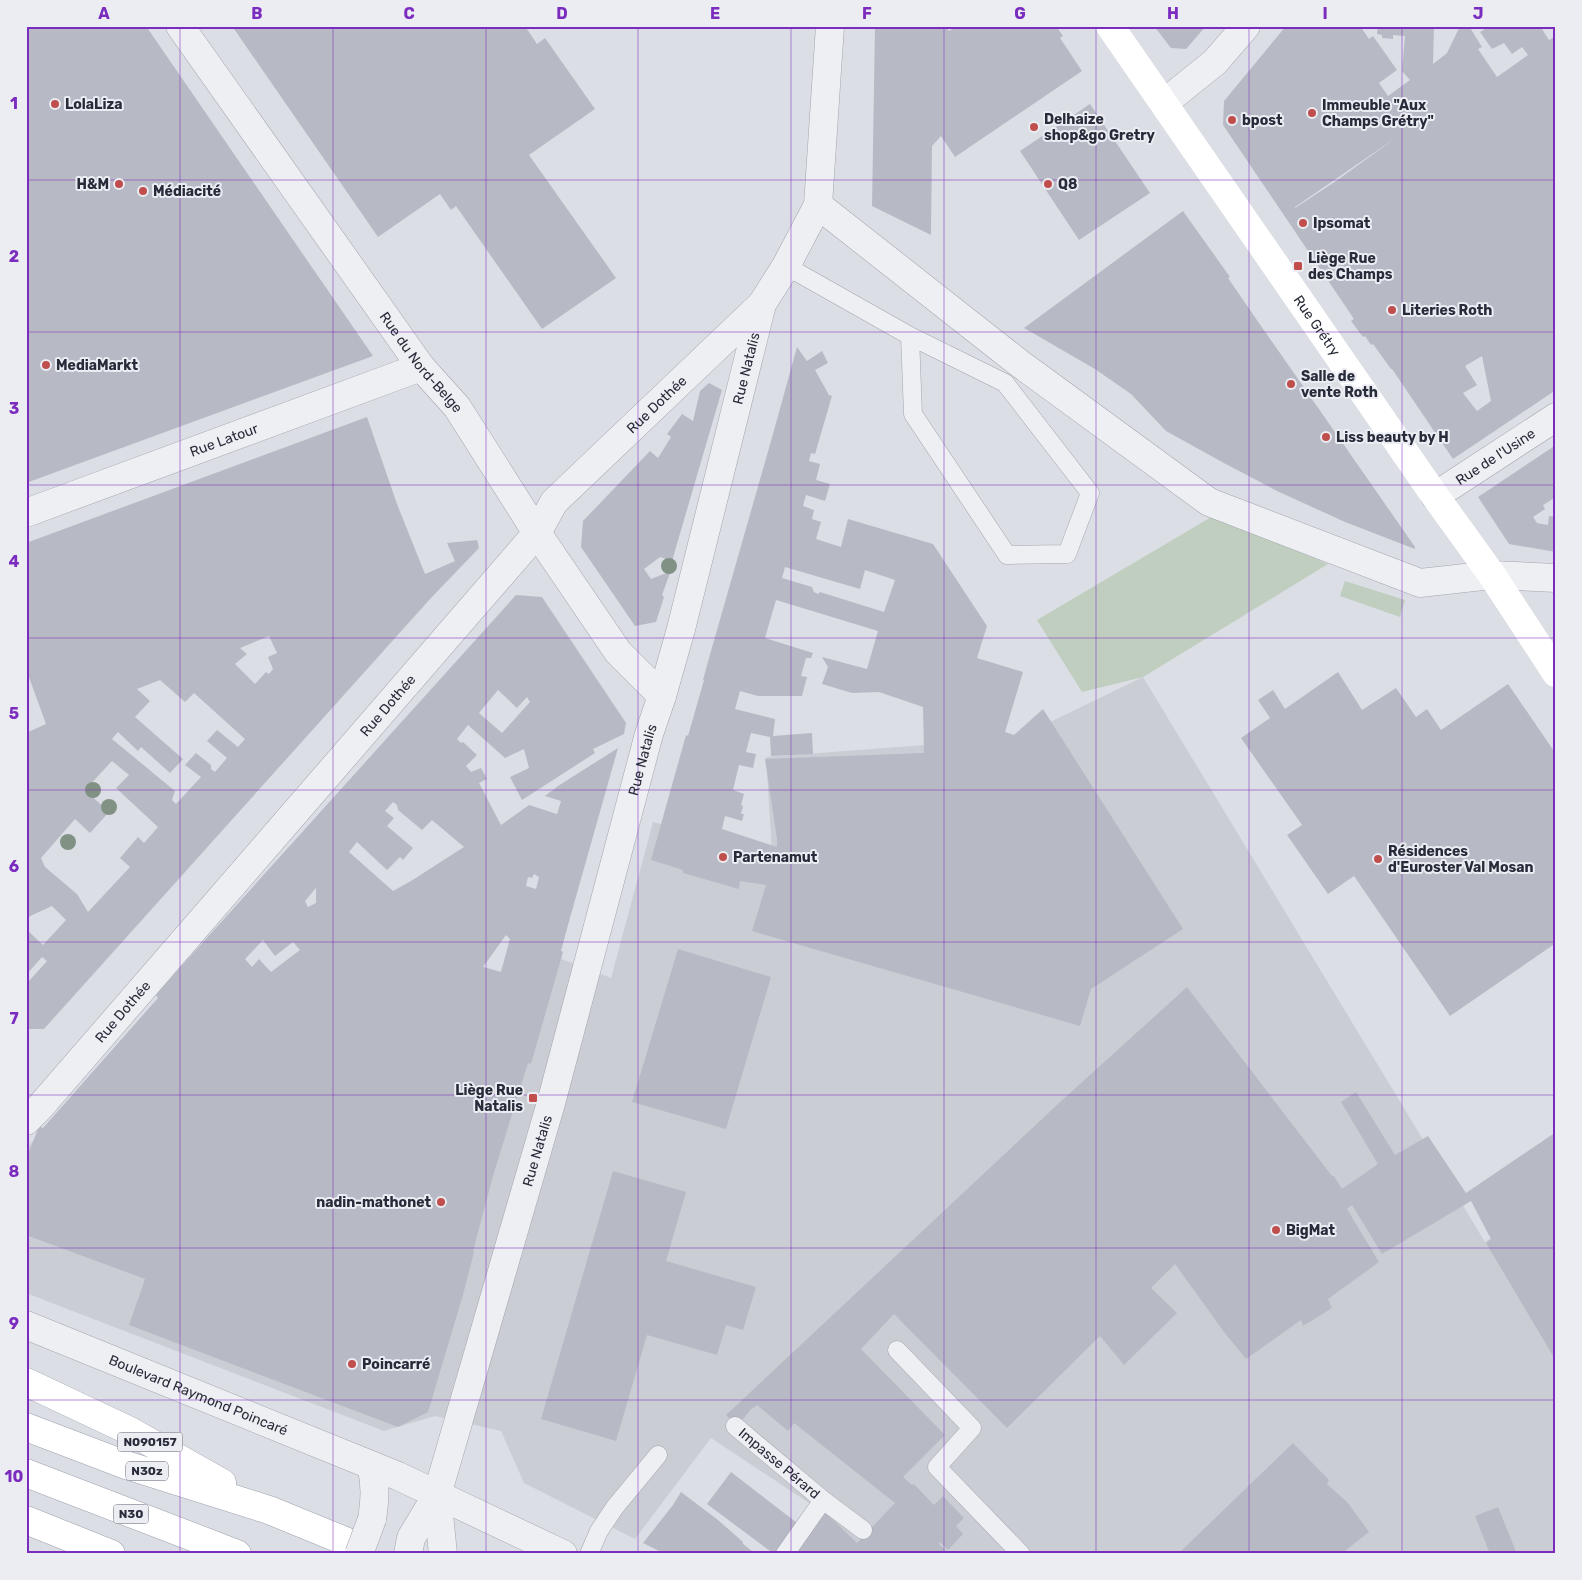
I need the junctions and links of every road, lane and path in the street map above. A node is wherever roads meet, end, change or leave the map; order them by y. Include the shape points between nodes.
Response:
1 (180, 26) edge
2 (830, 26) edge
3 (1110, 26) edge
4 (1246, 26) edge
5 (1164, 103) junction
6 (818, 205) junction
7 (786, 266) junction
8 (762, 304) junction
9 (910, 336) junction
10 (421, 366) junction
11 (1556, 417) edge
12 (1435, 496) junction
13 (26, 513) edge
14 (537, 533) junction
15 (1492, 576) junction
16 (1556, 578) edge
17 (1556, 673) edge
18 (662, 696) junction
19 (31, 1105) edge
20 (26, 1325) edge
21 (898, 1350) dead end
22 (26, 1382) edge
23 (735, 1426) dead end
24 (26, 1427) edge
25 (658, 1455) dead end
26 (371, 1465) junction
27 (26, 1474) edge
28 (437, 1495) junction
29 (823, 1500) junction
30 (269, 1510) junction
31 (26, 1520) edge
32 (863, 1530) dead end
33 (409, 1546) edge
34 (352, 1547) edge
35 (443, 1552) edge
36 (111, 1554) edge
37 (237, 1554) edge
38 (563, 1554) edge
39 (589, 1554) edge
40 (785, 1554) edge
41 (1021, 1554) edge

1 - 10 street, Rue du Nord-Belge
2 - 6 street, Rue Natalis
3 - 5 main road, Rue Grétry
4 - 5 street via 1215,62
5 - 12 main road, Rue Grétry
6 - 7 street, Rue Natalis
6 - 15 street via 1018,362 1209,502 1420,583
7 - 8 street, Rue Natalis
7 - 9 lane
8 - 14 street, Rue Dothée via 554,502
8 - 18 street, Rue Natalis
9 - 9 lane via 913,414 1007,555 1067,554 1090,493 1005,383
10 - 13 street, Rue Latour
10 - 14 street, Rue du Nord-Belge via 457,407
11 - 12 street, Rue de l'Usine
12 - 15 main road, Rue Grétry
14 - 18 street, Rue du Nord-Belge via 618,652
14 - 19 street, Rue Dothée
15 - 16 street
15 - 17 main road, Rue Grétry
18 - 28 street, Rue Natalis via 649,734 551,1103
20 - 26 street, Boulevard Raymond Poincaré
21 - 41 lane via 972,1428 937,1467
22 - 30 main road, N090157 via 130,1431
23 - 29 lane, Impasse Pérard
24 - 30 main road, N30z via 126,1465
25 - 39 lane via 615,1506 598,1531
26 - 28 street, Boulevard Raymond Poincaré
26 - 34 street, bridge via 375,1481 372,1519
27 - 37 main road, N30
28 - 33 street, Rue Natalis
28 - 35 street, Rue Natalis
28 - 38 street, Boulevard Raymond Poincaré
29 - 32 lane, Impasse Pérard
29 - 40 lane, Impasse Pérard
30 - 34 main road
31 - 36 main road

